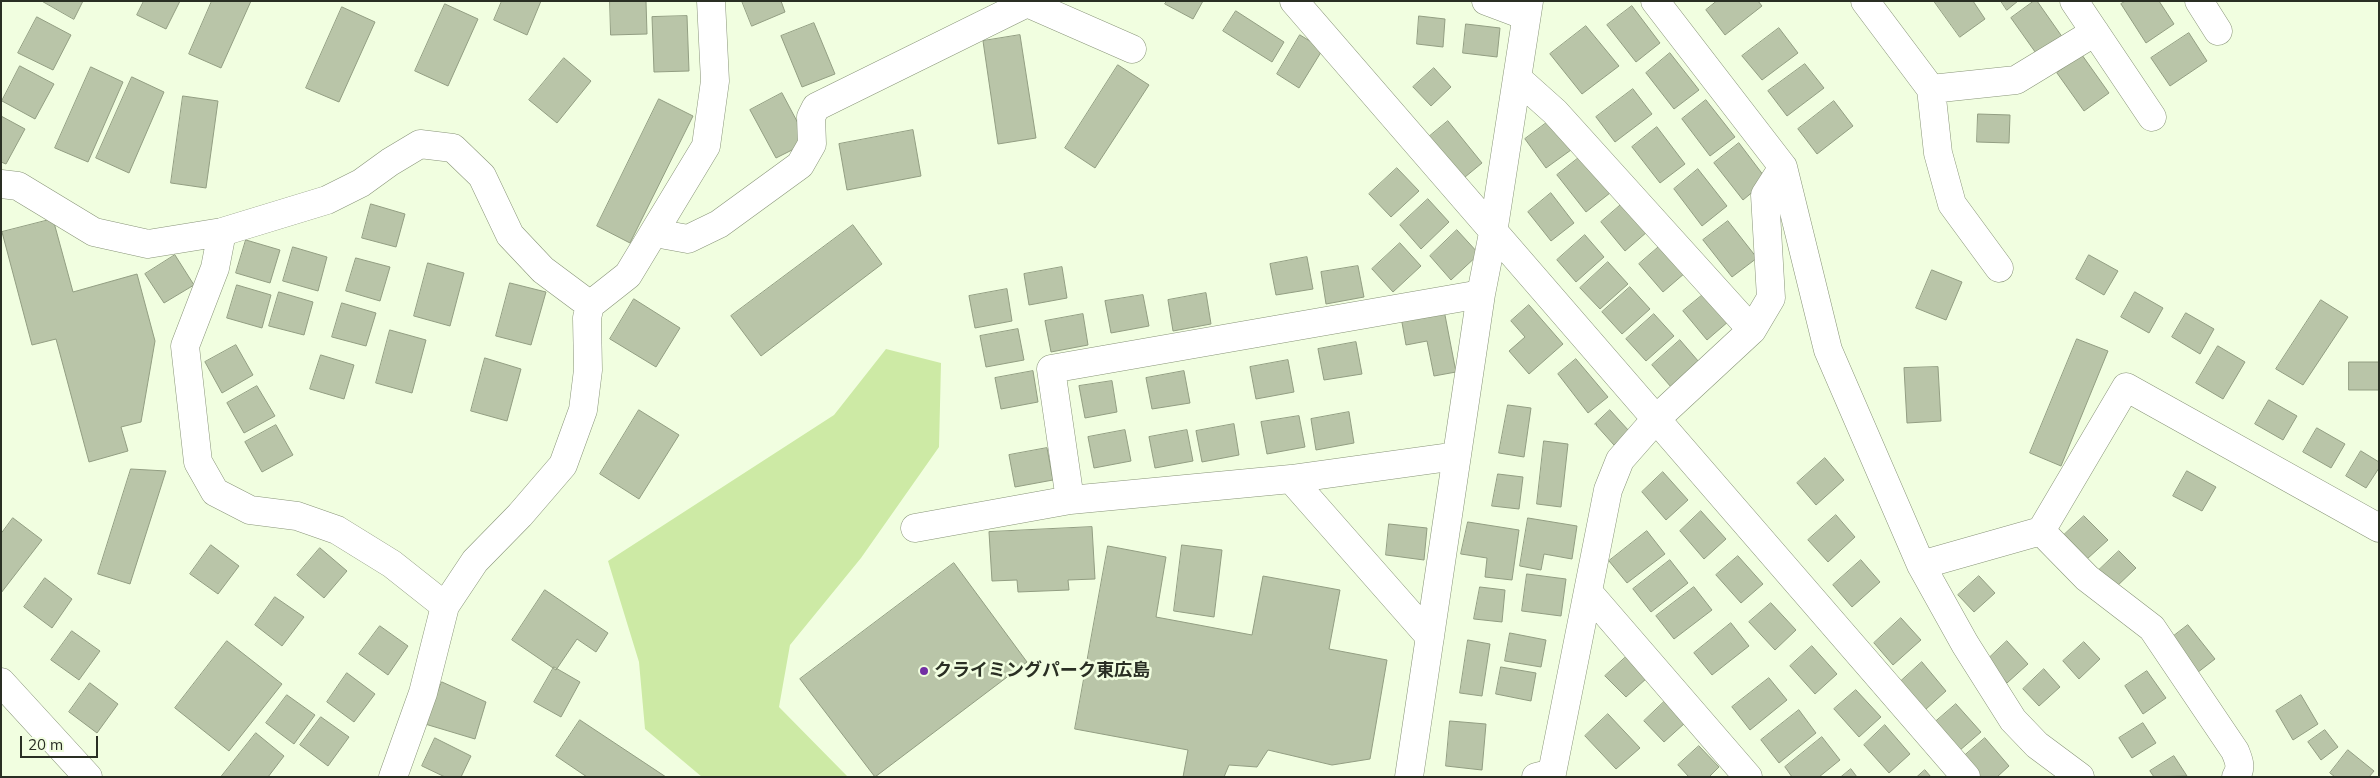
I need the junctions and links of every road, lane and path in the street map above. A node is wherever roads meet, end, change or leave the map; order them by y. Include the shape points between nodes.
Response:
1 (710, 1) edge
2 (1294, 1) edge
3 (1486, 1) edge
4 (1655, 1) edge
5 (1865, 1) edge
6 (2074, 1) edge
7 (2199, 1) edge
8 (1528, 9) edge
9 (2218, 31) dead end
10 (2095, 32) junction
11 (1132, 49) dead end
12 (1517, 78) junction
13 (1931, 88) junction
14 (2152, 117) dead end
15 (1783, 166) junction
16 (1, 184) edge
17 (222, 232) junction
18 (654, 233) junction
19 (1493, 233) junction
20 (1999, 268) dead end
21 (1481, 294) junction
22 (590, 305) junction
23 (1752, 330) junction
24 (1656, 419) junction
25 (1457, 456) junction
26 (1291, 479) junction
27 (1070, 500) junction
28 (914, 528) dead end
29 (2379, 528) edge
30 (2041, 530) junction
31 (1921, 565) junction
32 (1588, 592) junction
33 (444, 606) junction
34 (1430, 637) junction
35 (1, 682) edge
36 (1548, 775) edge
37 (88, 777) edge
38 (393, 777) edge
39 (1409, 777) edge
40 (1748, 777) edge
41 (1966, 777) edge
42 (2080, 777) edge
43 (2236, 777) edge

1 - 18 street via 715,81 706,146
2 - 19 street
3 - 8 street
4 - 15 street
5 - 13 street
6 - 10 street
7 - 9 street
8 - 12 street
10 - 13 street via 2016,80
10 - 14 street
11 - 18 street via 1027,3 816,107 811,117 812,144 800,165 719,224 688,239
12 - 19 street
12 - 23 street via 1555,112
13 - 20 street via 1938,153 1952,204
15 - 23 street via 1765,195 1771,298
15 - 31 street via 1828,350
16 - 17 street via 18,186 94,232 148,244
17 - 22 street via 327,200 361,183 420,144 453,148 482,176 510,235 543,270
17 - 33 street via 216,268 185,346 198,462 215,492 250,510 297,516 337,530 392,564
18 - 22 street via 628,275
19 - 21 street
19 - 24 street
21 - 25 street
21 - 27 street via 1051,369
22 - 33 street via 584,410 563,465 520,516 475,561
23 - 24 street
24 - 32 street via 1620,460 1608,490
24 - 41 street
25 - 26 street
25 - 34 street
26 - 27 street
26 - 34 street
27 - 28 street
29 - 30 street via 2126,387
30 - 31 street
30 - 43 street via 2087,578 2152,628 2235,751 2240,763
31 - 42 street via 2013,720 2037,745
32 - 36 street
32 - 40 street
33 - 38 street via 423,693
34 - 39 street
35 - 37 street

